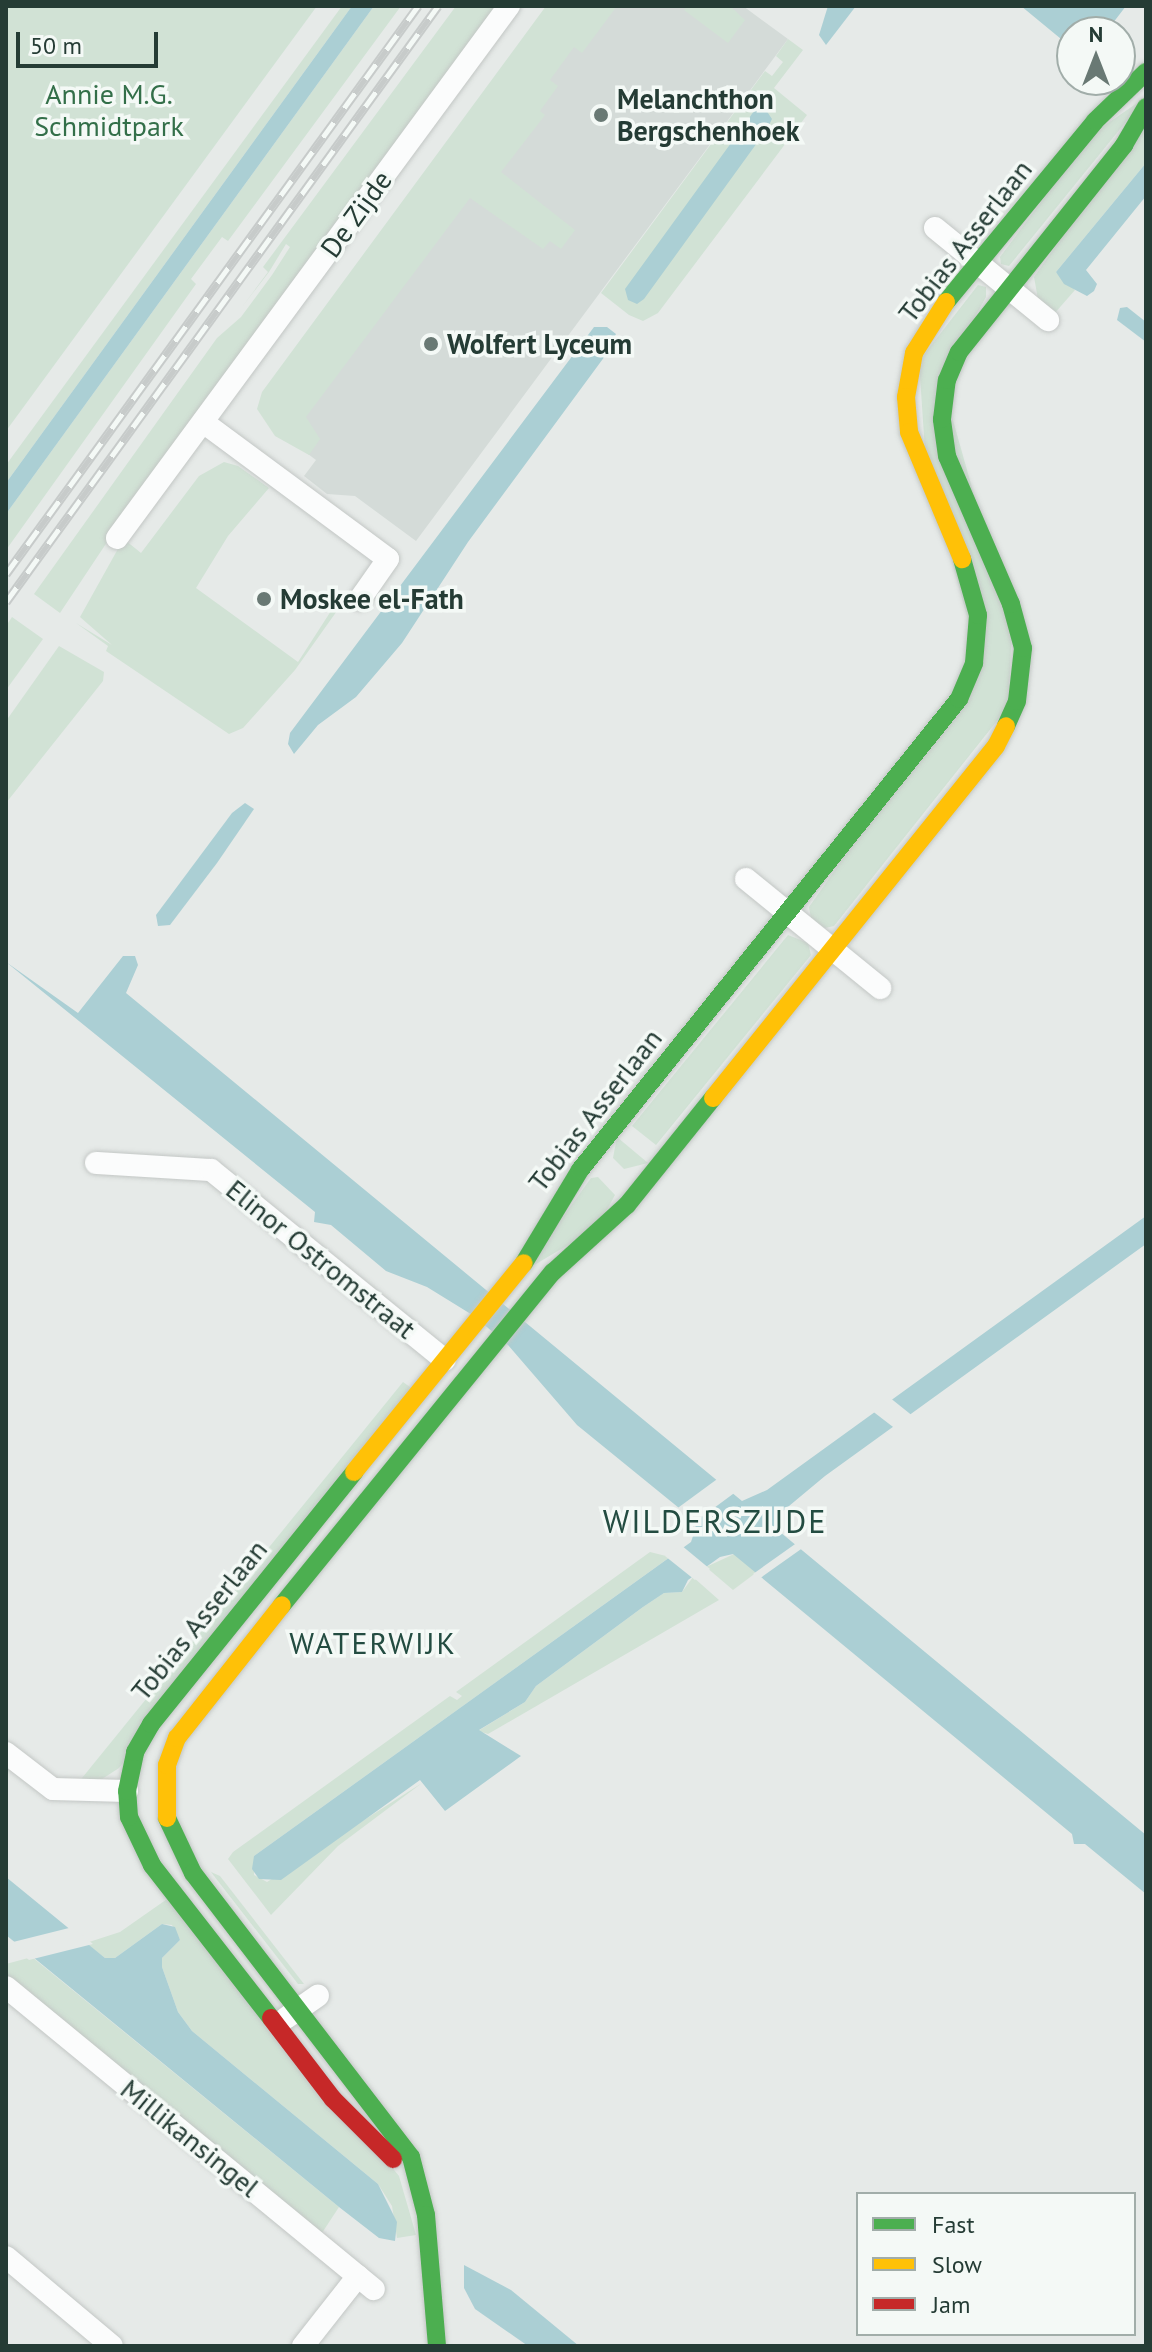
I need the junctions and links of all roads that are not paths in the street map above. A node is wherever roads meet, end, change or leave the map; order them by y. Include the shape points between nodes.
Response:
1 (509, 6) edge
2 (1146, 72) edge
3 (1146, 107) edge
4 (935, 228) dead end
5 (978, 263) junction
6 (1009, 288) junction
7 (1048, 320) dead end
8 (203, 422) junction
9 (117, 538) dead end
10 (360, 599) dead end
11 (746, 879) dead end
12 (788, 914) junction
13 (831, 949) junction
14 (880, 988) dead end
15 (96, 1163) dead end
16 (445, 1360) junction
17 (6, 1753) edge
18 (127, 1791) junction
19 (9, 1995) edge
20 (318, 1996) dead end
21 (298, 2010) junction
22 (276, 2026) junction
23 (418, 2181) junction
24 (6, 2257) edge
25 (436, 2318) junction
26 (112, 2346) edge
27 (303, 2346) edge
28 (437, 2346) edge
29 (458, 2346) edge

1 - 8 street, De Zijde
2 - 5 street, Tobias Asserlaan via 1095,121
3 - 6 street, Tobias Asserlaan via 1124,145
4 - 5 street
5 - 6 street
5 - 12 street, Tobias Asserlaan via 925,332 914,353 906,397 915,454 976,600 974,663 943,721
6 - 7 street
6 - 13 street, Tobias Asserlaan via 959,352 947,380 942,419 956,482 1017,621 1023,648 1017,701 996,746
8 - 9 street, De Zijde
8 - 10 street via 388,559
11 - 12 street
12 - 13 street
12 - 16 street, Tobias Asserlaan via 572,1181 529,1256
13 - 14 street
13 - 21 street, Tobias Asserlaan via 627,1205 523,1307 177,1738 167,1765 164,1811 178,1849
15 - 16 street, Elinor Ostromstraat via 211,1170
16 - 18 street, Tobias Asserlaan via 151,1724 135,1752
17 - 18 street via 62,1792
18 - 22 street, Tobias Asserlaan via 129,1817 152,1865
19 - 27 street, Millikansingel via 366,2283
20 - 21 street
21 - 22 street
21 - 23 street, Tobias Asserlaan via 407,2150
22 - 23 street, Tobias Asserlaan via 333,2099
23 - 25 street, Tobias Asserlaan
24 - 26 street
25 - 28 street, Tobias Asserlaan
25 - 29 street

